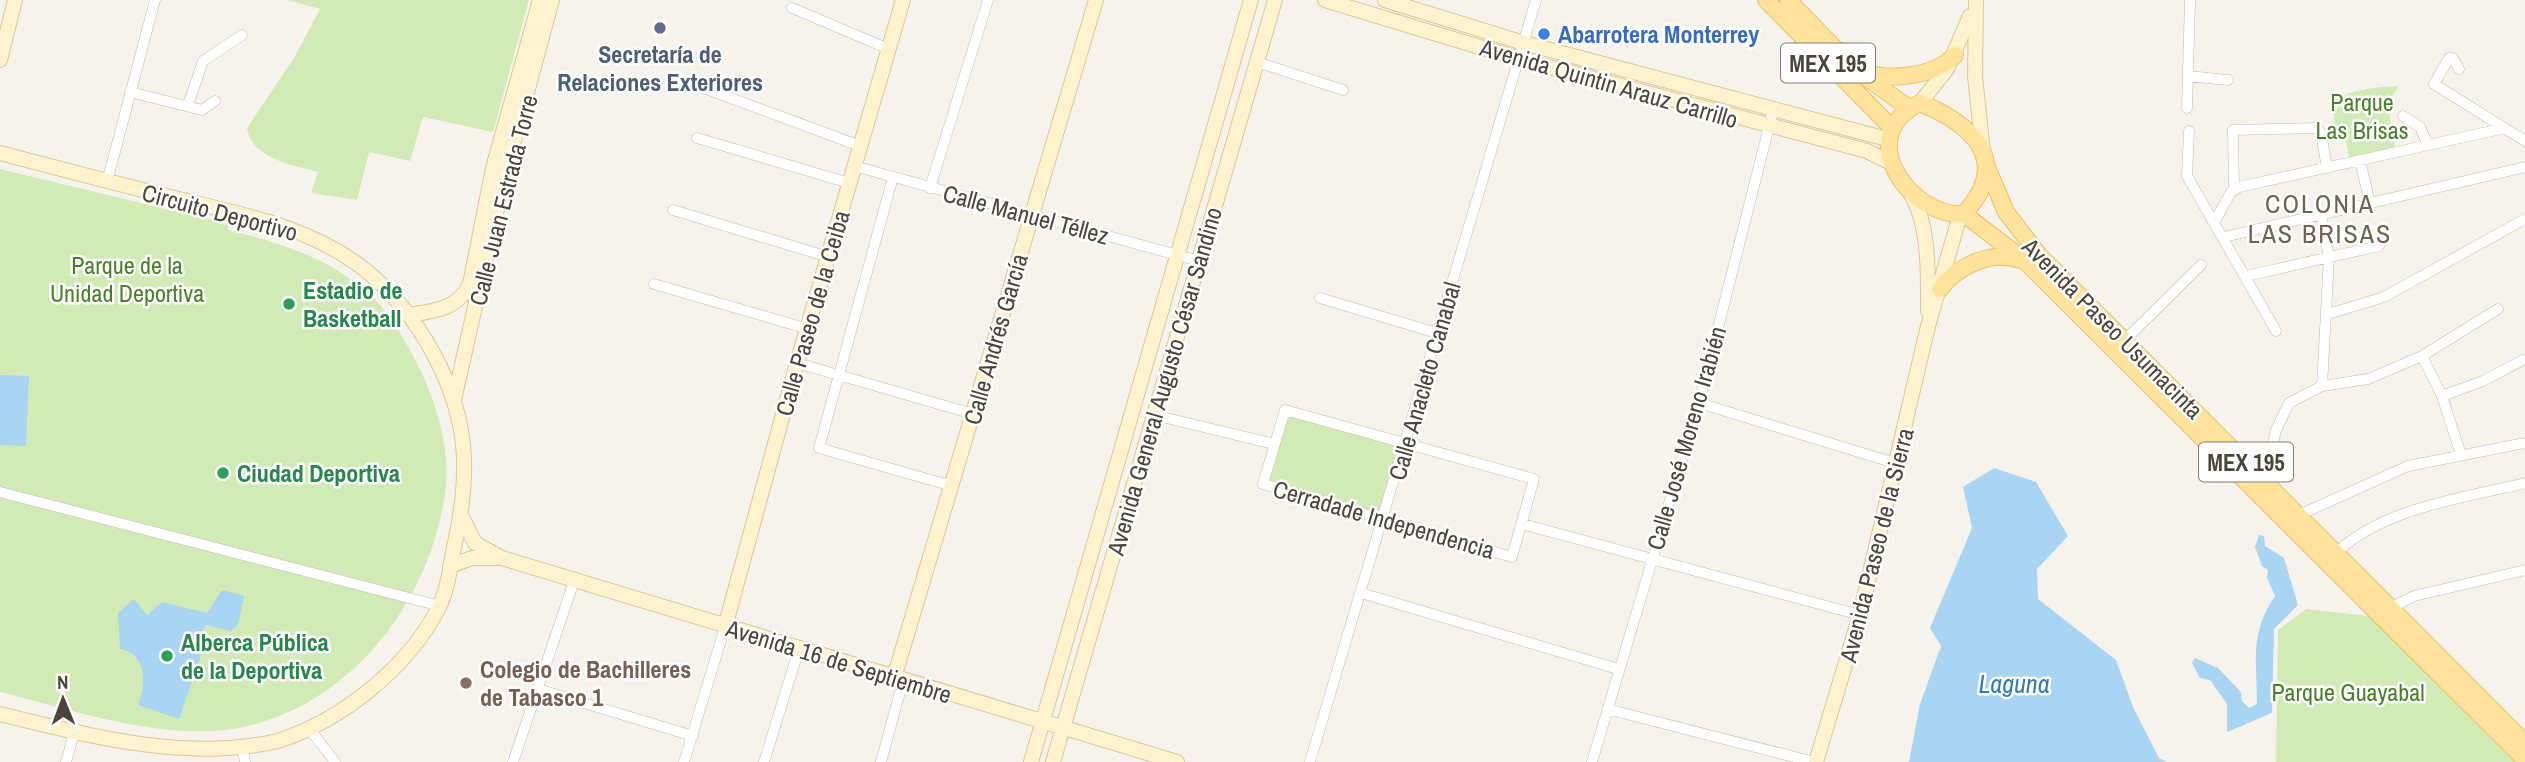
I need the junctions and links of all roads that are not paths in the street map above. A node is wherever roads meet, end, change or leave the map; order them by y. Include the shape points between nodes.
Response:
1 (15, 0) edge
2 (155, 0) edge
3 (540, 0) edge
4 (552, 0) edge
5 (903, 0) edge
6 (988, 0) edge
7 (1096, 0) edge
8 (1251, 0) edge
9 (1275, 0) edge
10 (1325, 0) edge
11 (1385, 0) edge
12 (1536, 0) edge
13 (1766, 0) edge
14 (1788, 0) edge
15 (2190, 0) edge
16 (1976, 1) edge
17 (792, 8) dead end
18 (242, 34) dead end
19 (1524, 43) junction
20 (889, 48) junction
21 (1955, 55) junction
22 (1519, 59) junction
23 (0, 60) edge
24 (1257, 62) junction
25 (1854, 69) junction
26 (2459, 69) dead end
27 (2188, 76) junction
28 (2228, 80) dead end
29 (690, 83) dead end
30 (1343, 90) dead end
31 (130, 92) junction
32 (215, 101) dead end
33 (188, 105) junction
34 (1915, 106) junction
35 (2187, 108) dead end
36 (1773, 111) junction
37 (2403, 116) dead end
38 (1769, 127) junction
39 (2505, 128) junction
40 (2189, 131) dead end
41 (1889, 133) junction
42 (697, 138) dead end
43 (2525, 141) edge
44 (2428, 145) junction
45 (860, 146) junction
46 (0, 153) edge
47 (1985, 159) junction
48 (2360, 160) junction
49 (1893, 164) junction
50 (854, 166) junction
51 (2525, 167) edge
52 (2327, 168) junction
53 (892, 177) junction
54 (107, 182) junction
55 (849, 183) junction
56 (930, 188) junction
57 (1908, 190) junction
58 (2234, 190) junction
59 (493, 202) junction
60 (2370, 204) junction
61 (673, 210) dead end
62 (1962, 215) junction
63 (1032, 216) junction
64 (2321, 216) junction
65 (2525, 219) edge
66 (2215, 221) junction
67 (2224, 237) junction
68 (2379, 246) dead end
69 (1179, 255) junction
70 (829, 257) junction
71 (2329, 257) junction
72 (1199, 261) junction
73 (2025, 261) junction
74 (2201, 265) dead end
75 (2246, 276) junction
76 (654, 284) dead end
77 (1940, 289) junction
78 (1320, 298) dead end
79 (2498, 309) dead end
80 (2328, 314) junction
81 (408, 315) junction
82 (1928, 326) junction
83 (808, 329) junction
84 (2276, 331) dead end
85 (1437, 333) junction
86 (2125, 340) junction
87 (2422, 356) junction
88 (2523, 360) edge
89 (797, 363) junction
90 (839, 375) junction
91 (2322, 386) junction
92 (2442, 396) junction
93 (454, 400) junction
94 (1699, 402) junction
95 (973, 414) junction
96 (1154, 415) junction
97 (2525, 443) edge
98 (1274, 444) junction
99 (1406, 446) junction
100 (2461, 455) junction
101 (1898, 464) junction
102 (2256, 472) junction
103 (2525, 482) edge
104 (952, 486) junction
105 (0, 492) edge
106 (2299, 515) junction
107 (461, 516) junction
108 (1383, 517) junction
109 (1521, 524) junction
110 (2335, 554) junction
111 (502, 558) junction
112 (1651, 560) junction
113 (450, 566) junction
114 (2525, 570) edge
115 (574, 581) junction
116 (1361, 593) junction
117 (440, 606) junction
118 (2390, 608) junction
119 (1860, 615) junction
120 (725, 627) junction
121 (799, 649) junction
122 (1618, 669) junction
123 (898, 679) junction
124 (538, 689) junction
125 (1607, 709) junction
126 (0, 714) edge
127 (1042, 723) junction
128 (308, 727) junction
129 (1062, 729) junction
130 (74, 733) junction
131 (692, 736) junction
132 (2525, 743) edge
133 (244, 756) edge
134 (2525, 760) edge
135 (66, 762) edge
136 (334, 762) edge
137 (513, 762) edge
138 (684, 762) edge
139 (764, 762) edge
140 (881, 762) edge
141 (1031, 762) edge
142 (1053, 762) edge
143 (1177, 762) edge
144 (1310, 762) edge
145 (1592, 762) edge
146 (1815, 762) edge

1 - 23 main road
2 - 31 street
3 - 59 main road, Calle Juan Estrada Torre
4 - 59 main road, Calle Juan Estrada Torre
5 - 20 main road, Calle Paseo de la Ceiba
6 - 56 street
7 - 63 main road, Calle Andrés García
8 - 69 main road, Avenida General Augusto César Sandino
9 - 24 main road, Avenida General Augusto César Sandino
10 - 22 main road, Avenida Quintin Arauz Carrillo
11 - 19 main road, Avenida Quintin Arauz Carrillo
12 - 19 street, Calle Anacleto Canabal
13 - 41 main road, MEX 195
14 - 25 main road, MEX 195
15 - 27 street
16 - 21 main road
16 - 47 main road via 1975,76
17 - 20 street
18 - 33 street via 203,61
19 - 22 street, Calle Anacleto Canabal
19 - 36 main road, Avenida Quintin Arauz Carrillo
20 - 45 main road, Calle Paseo de la Ceiba
21 - 25 main road via 1942,66 1898,76
21 - 34 main road
22 - 38 main road, Avenida Quintin Arauz Carrillo
22 - 85 street, Calle Anacleto Canabal
24 - 30 street
24 - 72 main road, Avenida General Augusto César Sandino
25 - 34 main road, MEX 195
26 - 39 street via 2449,58 2435,85
27 - 28 street
27 - 35 street
29 - 45 street
31 - 33 street
31 - 54 street
32 - 33 street via 202,110
34 - 41 main road
34 - 47 main road via 1950,118 1968,132
36 - 38 street, Calle José Moreno Irabién
36 - 41 main road, Avenida Quintin Arauz Carrillo
37 - 44 street via 2420,127
38 - 49 main road, Avenida Quintin Arauz Carrillo via 1867,151
38 - 94 street, Calle José Moreno Irabién
39 - 43 street
39 - 44 street
40 - 66 street via 2186,174
41 - 49 main road
42 - 55 street
44 - 48 street
45 - 50 main road, Calle Paseo de la Ceiba
46 - 54 main road, Circuito Deportivo
47 - 62 main road via 1980,191
47 - 86 main road, Avenida Paseo Usumacinta / MEX 195 via 2000,201 2020,234
48 - 52 street
48 - 60 street
49 - 57 main road
50 - 53 street, Calle Manuel Téllez
50 - 55 main road, Calle Paseo de la Ceiba
51 - 60 street
52 - 58 street
52 - 58 street via 2317,128 2233,130
53 - 56 street, Calle Manuel Téllez
53 - 90 street
54 - 81 main road, Circuito Deportivo via 295,229 367,271
55 - 70 main road, Calle Paseo de la Ceiba
56 - 63 street, Calle Manuel Téllez
57 - 62 main road via 1934,206
57 - 82 main road, Avenida Paseo de la Sierra via 1920,216 1925,246
58 - 66 street
59 - 81 main road, Calle Juan Estrada Torre via 463,299 438,310
59 - 93 main road, Calle Juan Estrada Torre
60 - 64 street
61 - 70 street
62 - 73 main road, Avenida Paseo Usumacinta / MEX 195
62 - 77 main road, Avenida Paseo de la Sierra
63 - 69 street, Calle Manuel Téllez
63 - 95 main road, Calle Andrés García
64 - 67 street
64 - 71 street
65 - 80 street via 2381,299
66 - 67 street
67 - 75 street
68 - 71 street
69 - 72 street, Calle Manuel Téllez
69 - 127 main road, Avenida General Augusto César Sandino
70 - 83 main road, Calle Paseo de la Ceiba
71 - 75 street
71 - 80 street
72 - 96 main road, Avenida General Augusto César Sandino
73 - 77 main road via 1984,259 1958,271
73 - 134 main road, Avenida Paseo Usumacinta / MEX 195
74 - 86 street
75 - 84 street
76 - 83 street
77 - 82 main road, Avenida Paseo de la Sierra
78 - 85 street
79 - 87 street
80 - 91 street
81 - 93 main road, Circuito Deportivo
82 - 101 main road, Avenida Paseo de la Sierra
83 - 89 main road, Calle Paseo de la Ceiba
85 - 99 street, Calle Anacleto Canabal
86 - 102 main road, Avenida Paseo Usumacinta / MEX 195
87 - 91 street via 2368,379
87 - 92 street
88 - 92 street
89 - 90 street
89 - 120 main road, Calle Paseo de la Ceiba
90 - 95 street
90 - 104 street via 819,448
91 - 102 street via 2289,403 2270,457
92 - 100 street
93 - 107 main road, Circuito Deportivo via 464,457
94 - 101 street
94 - 112 street, Calle José Moreno Irabién
95 - 104 main road, Calle Andrés García
96 - 98 street
96 - 129 main road, Avenida General Augusto César Sandino
97 - 100 street
98 - 99 street via 1285,410
98 - 108 street, Cerradade Independencia via 1263,484
99 - 108 street, Calle Anacleto Canabal
99 - 109 street via 1534,479
100 - 106 street via 2394,470
101 - 119 main road, Avenida Paseo de la Sierra
102 - 106 main road, Avenida Paseo Usumacinta / MEX 195
103 - 110 street via 2406,514 2361,534
104 - 123 main road, Calle Andrés García
105 - 117 street
106 - 110 main road, Avenida Paseo Usumacinta / MEX 195
107 - 111 main road, Avenida 16 de Septiembre via 475,543
107 - 113 main road, Circuito Deportivo
108 - 109 street, Cerradade Independencia via 1512,557
108 - 116 street, Calle Anacleto Canabal
109 - 112 street
110 - 118 main road, Avenida Paseo Usumacinta / MEX 195
111 - 113 main road, Avenida 16 de Septiembre via 472,558
111 - 115 main road, Avenida 16 de Septiembre
112 - 119 street
112 - 122 street, Calle José Moreno Irabién
113 - 117 main road, Circuito Deportivo
114 - 118 street via 2414,596
115 - 120 main road, Avenida 16 de Septiembre
115 - 124 street
116 - 122 street
116 - 144 street, Calle Anacleto Canabal
117 - 128 main road, Circuito Deportivo via 408,654 353,703
118 - 132 main road, Avenida Paseo Usumacinta / MEX 195
119 - 146 main road, Avenida Paseo de la Sierra
120 - 121 main road, Avenida 16 de Septiembre
120 - 131 street
121 - 123 main road, Avenida 16 de Septiembre
121 - 139 street
122 - 125 street, Calle José Moreno Irabién
123 - 127 main road, Avenida 16 de Septiembre
123 - 140 street, Calle Andrés García
124 - 131 street
124 - 137 street
125 - 145 street, Calle José Moreno Irabién
125 - 146 street
126 - 130 main road, Circuito Deportivo
127 - 129 main road, Avenida 16 de Septiembre
127 - 141 main road, Avenida General Augusto César Sandino
128 - 133 main road, Circuito Deportivo
128 - 136 street
129 - 142 main road, Avenida General Augusto César Sandino
129 - 143 main road, Avenida 16 de Septiembre
130 - 133 main road, Circuito Deportivo via 161,752
130 - 135 street
131 - 138 street

